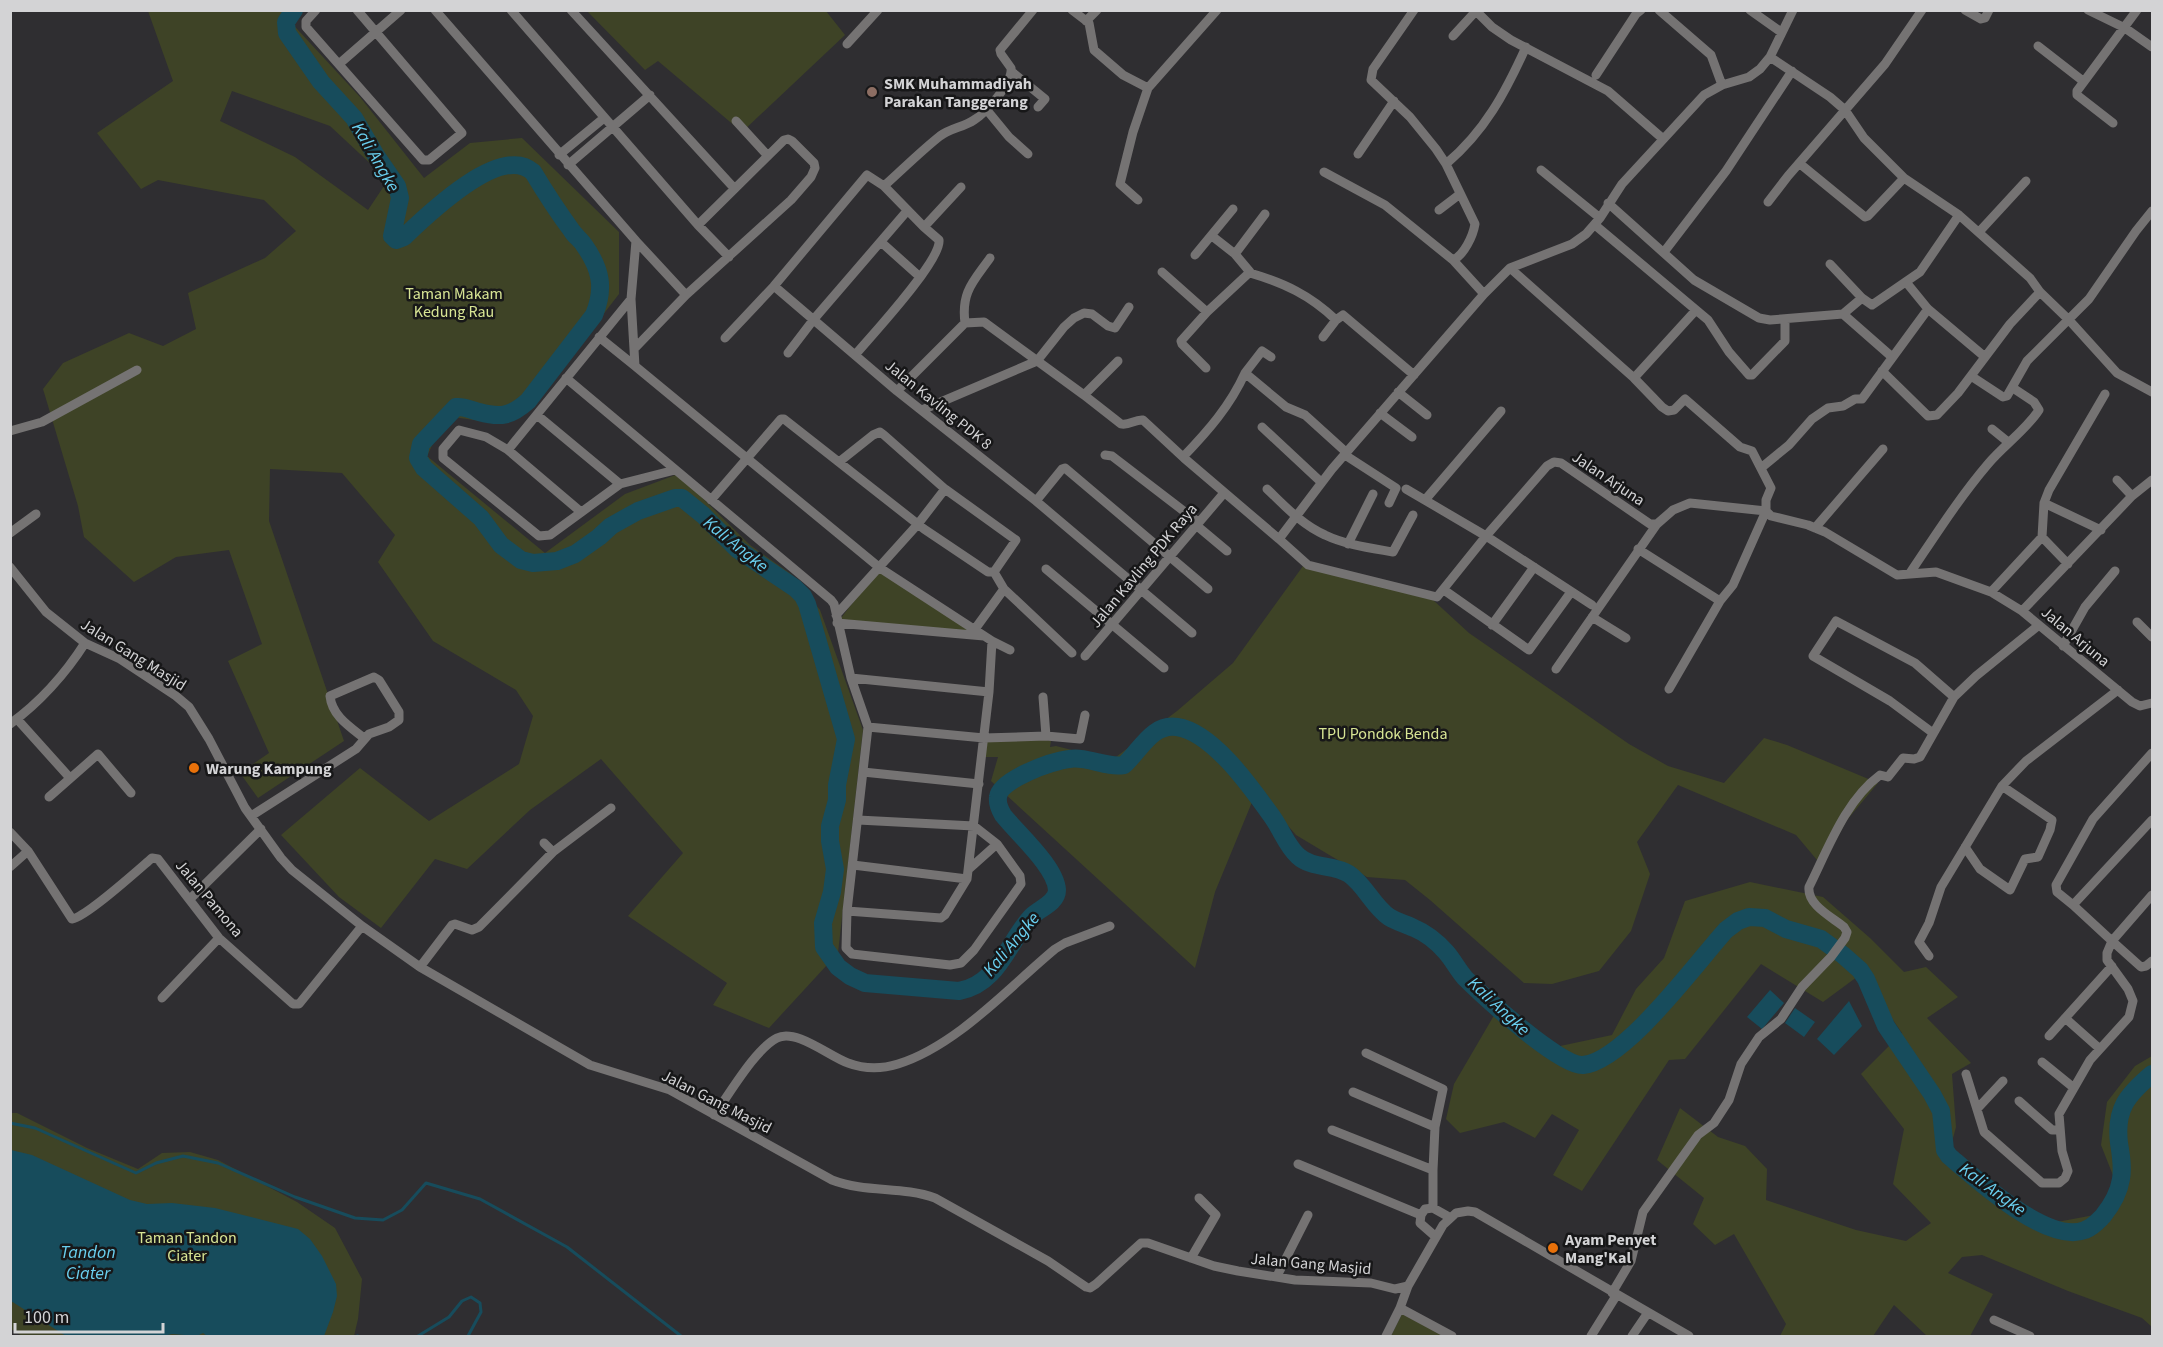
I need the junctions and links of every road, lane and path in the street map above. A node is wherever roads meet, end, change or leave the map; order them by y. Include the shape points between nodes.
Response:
1 (316, 10) edge
2 (357, 10) edge
3 (401, 10) edge
4 (435, 10) edge
5 (446, 10) edge
6 (511, 10) edge
7 (571, 10) edge
8 (878, 10) edge
9 (1033, 10) edge
10 (1072, 10) edge
11 (1097, 10) edge
12 (1217, 10) edge
13 (1414, 10) edge
14 (1641, 10) edge
15 (1659, 10) edge
16 (1750, 10) edge
17 (1793, 10) edge
18 (1922, 10) edge
19 (1965, 10) edge
20 (1989, 10) edge
21 (2088, 10) edge
22 (2137, 10) edge
23 (1475, 11) edge
24 (1086, 21) junction
25 (448, 24) junction
26 (2125, 28) junction
27 (1781, 32) junction
28 (377, 33) junction
29 (1454, 36) dead end
30 (847, 44) dead end
31 (2038, 46) dead end
32 (1526, 47) junction
33 (2152, 47) edge
34 (1770, 57) junction
35 (339, 64) junction
36 (1791, 71) junction
37 (1012, 72) junction
38 (1596, 75) dead end
39 (2083, 81) junction
40 (1722, 85) junction
41 (1148, 88) junction
42 (650, 95) junction
43 (1394, 102) junction
44 (1038, 107) dead end
45 (986, 109) junction
46 (1845, 110) junction
47 (604, 118) junction
48 (736, 121) dead end
49 (2113, 123) dead end
50 (612, 126) junction
51 (1662, 138) junction
52 (1028, 154) dead end
53 (1358, 154) dead end
54 (559, 155) junction
55 (768, 156) junction
56 (1446, 164) junction
57 (1799, 164) junction
58 (568, 165) junction
59 (1541, 170) dead end
60 (1324, 172) dead end
61 (1904, 178) junction
62 (2026, 181) dead end
63 (884, 186) junction
64 (961, 187) dead end
65 (734, 188) junction
66 (1460, 194) junction
67 (1138, 200) dead end
68 (1608, 202) junction
69 (1768, 202) dead end
70 (1233, 208) dead end
71 (1439, 210) dead end
72 (907, 211) junction
73 (2152, 211) edge
74 (1265, 214) dead end
75 (1959, 215) junction
76 (1597, 221) junction
77 (698, 225) junction
78 (924, 227) junction
79 (1979, 232) junction
80 (1212, 236) junction
81 (636, 241) junction
82 (881, 242) junction
83 (1664, 252) junction
84 (1235, 254) junction
85 (1195, 255) dead end
86 (729, 256) junction
87 (990, 258) dead end
88 (1453, 260) junction
89 (1830, 264) dead end
90 (1510, 268) junction
91 (1162, 272) dead end
92 (1250, 273) junction
93 (920, 277) junction
94 (1906, 282) junction
95 (774, 286) junction
96 (2040, 292) junction
97 (1484, 294) junction
98 (686, 295) junction
99 (1862, 298) junction
100 (631, 299) junction
101 (1129, 307) dead end
102 (1928, 309) junction
103 (1696, 310) junction
104 (1207, 312) junction
105 (1843, 314) junction
106 (814, 319) junction
107 (1785, 319) junction
108 (1336, 320) junction
109 (2069, 320) junction
110 (965, 322) junction
111 (599, 337) junction
112 (1323, 337) dead end
113 (725, 338) dead end
114 (635, 348) junction
115 (789, 353) dead end
116 (856, 354) junction
117 (1271, 357) dead end
118 (1892, 357) junction
119 (1985, 357) junction
120 (1037, 361) junction
121 (1118, 361) dead end
122 (635, 366) junction
123 (1206, 368) dead end
124 (136, 370) dead end
125 (1882, 371) junction
126 (1245, 373) junction
127 (1414, 375) junction
128 (1971, 375) junction
129 (566, 378) junction
130 (1634, 378) junction
131 (2013, 388) junction
132 (897, 391) junction
133 (1398, 392) junction
134 (2152, 392) edge
135 (2105, 394) dead end
136 (1084, 395) junction
137 (922, 410) junction
138 (1501, 411) dead end
139 (1380, 413) junction
140 (537, 415) junction
141 (1427, 415) dead end
142 (1262, 427) dead end
143 (1992, 429) dead end
144 (10, 430) edge
145 (1412, 437) dead end
146 (2008, 442) junction
147 (1883, 448) dead end
148 (508, 450) junction
149 (1346, 454) junction
150 (1105, 455) dead end
151 (748, 457) junction
152 (1183, 457) junction
153 (839, 462) junction
154 (1761, 468) junction
155 (675, 470) junction
156 (2117, 480) dead end
157 (2152, 480) edge
158 (1321, 482) junction
159 (620, 484) junction
160 (945, 489) junction
161 (1267, 489) dead end
162 (1406, 489) dead end
163 (1224, 493) junction
164 (1373, 494) dead end
165 (2132, 496) junction
166 (711, 500) junction
167 (1425, 500) junction
168 (1036, 501) junction
169 (1389, 503) dead end
170 (2044, 503) junction
171 (1766, 511) junction
172 (581, 512) junction
173 (36, 514) dead end
174 (1413, 515) dead end
175 (1295, 516) junction
176 (918, 524) junction
177 (1197, 524) junction
178 (1657, 524) junction
179 (1815, 528) junction
180 (2101, 530) junction
181 (10, 533) edge
182 (1486, 536) junction
183 (2042, 537) junction
184 (1279, 539) junction
185 (1348, 544) junction
186 (1638, 549) junction
187 (1227, 551) dead end
188 (1169, 557) junction
189 (2068, 564) junction
190 (10, 567) edge
191 (1534, 567) junction
192 (880, 568) junction
193 (1046, 569) dead end
194 (2115, 571) dead end
195 (994, 572) junction
196 (1910, 573) junction
197 (14, 579) edge
198 (1004, 589) junction
199 (1208, 589) dead end
200 (1140, 591) junction
201 (1571, 592) junction
202 (1991, 592) junction
203 (1441, 594) junction
204 (1720, 601) junction
205 (1592, 605) dead end
206 (2022, 611) junction
207 (1592, 617) junction
208 (836, 619) junction
209 (2137, 622) dead end
210 (1112, 624) junction
211 (1492, 625) junction
212 (2039, 625) junction
213 (975, 629) junction
214 (1192, 633) dead end
215 (2152, 637) edge
216 (1626, 638) dead end
217 (989, 639) junction
218 (85, 643) junction
219 (2063, 646) junction
220 (1010, 650) dead end
221 (1072, 653) dead end
222 (1085, 656) dead end
223 (1164, 668) dead end
224 (1556, 669) dead end
225 (851, 678) junction
226 (1669, 689) dead end
227 (2118, 690) junction
228 (989, 692) junction
229 (1043, 697) dead end
230 (1954, 697) junction
231 (2152, 703) edge
232 (1085, 716) dead end
233 (14, 722) edge
234 (868, 727) junction
235 (1933, 733) junction
236 (1046, 736) junction
237 (364, 738) junction
238 (984, 738) junction
239 (2152, 753) edge
240 (863, 772) junction
241 (70, 778) junction
242 (979, 784) junction
243 (2002, 786) junction
244 (131, 793) dead end
245 (49, 796) dead end
246 (611, 808) dead end
247 (251, 816) junction
248 (858, 820) junction
249 (2152, 820) edge
250 (975, 826) junction
251 (261, 829) junction
252 (10, 832) edge
253 (544, 843) dead end
254 (997, 844) junction
255 (1965, 847) junction
256 (28, 851) junction
257 (553, 852) junction
258 (853, 865) junction
259 (10, 867) edge
260 (968, 874) junction
261 (2152, 895) edge
262 (190, 899) junction
263 (2073, 905) junction
264 (848, 911) junction
265 (362, 926) junction
266 (1110, 926) dead end
267 (219, 938) junction
268 (2112, 940) junction
269 (1929, 956) dead end
270 (2152, 961) edge
271 (2112, 966) junction
272 (420, 967) junction
273 (162, 998) dead end
274 (2065, 1018) junction
275 (2049, 1036) dead end
276 (2100, 1049) junction
277 (1366, 1053) dead end
278 (2042, 1062) dead end
279 (1966, 1074) dead end
280 (2003, 1081) dead end
281 (2074, 1088) junction
282 (1353, 1092) dead end
283 (2019, 1101) dead end
284 (1977, 1109) junction
285 (714, 1115) junction
286 (1435, 1127) junction
287 (1332, 1130) dead end
288 (2060, 1130) junction
289 (1298, 1164) dead end
290 (1433, 1170) junction
291 (1199, 1198) dead end
292 (1433, 1208) junction
293 (1308, 1215) dead end
294 (1421, 1215) junction
295 (1449, 1217) junction
296 (1436, 1236) junction
297 (1191, 1258) junction
298 (1277, 1276) junction
299 (1408, 1286) junction
300 (1614, 1295) junction
301 (1400, 1308) junction
302 (1647, 1314) junction
303 (1994, 1320) dead end
304 (1386, 1336) edge
305 (1452, 1336) edge
306 (1591, 1336) edge
307 (1632, 1336) edge
308 (1689, 1336) edge
309 (2030, 1336) edge

1 - 35 street via 306,21 306,27
2 - 28 street
3 - 28 street
4 - 25 street
5 - 25 street
6 - 47 street
7 - 42 street
8 - 30 street
9 - 37 street via 1000,50
10 - 24 street
11 - 24 street
12 - 41 street
13 - 43 street via 1371,73 1372,83
14 - 38 street
15 - 40 street via 1711,55
16 - 27 street
17 - 27 street
18 - 46 street via 1885,64
19 - 20 street via 1981,19
21 - 26 street
22 - 26 street
23 - 29 street
23 - 32 street via 1501,34
24 - 41 street via 1094,50 1123,75
25 - 54 street
26 - 33 street
26 - 39 street
27 - 34 street
28 - 35 street
28 - 35 street via 462,135 426,161
31 - 39 street
32 - 51 street via 1608,91
32 - 56 street via 1493,113
34 - 36 street
34 - 40 street via 1756,73
36 - 46 street
36 - 83 street via 1726,171
37 - 44 street via 1045,99
37 - 45 street
39 - 49 street via 2077,95
40 - 51 street via 1704,95
41 - 67 street via 1120,184
42 - 50 street
42 - 65 street
43 - 53 street
43 - 56 street
45 - 52 street
45 - 63 street via 974,121 941,135
46 - 57 street
46 - 61 street via 1864,138
47 - 50 street
47 - 54 street
48 - 55 street
50 - 58 street
50 - 77 street
51 - 68 street
54 - 58 street
55 - 65 street
55 - 86 street via 784,140 792,141 814,163 813,173 791,200
56 - 66 street
57 - 61 street via 1865,217
57 - 69 street
58 - 81 street
59 - 76 street
60 - 88 street via 1385,205
61 - 75 street
62 - 79 street
63 - 72 street
63 - 95 street via 867,175
64 - 78 street
65 - 77 street
66 - 71 street
66 - 88 street via 1475,226 1469,241
68 - 76 street
68 - 83 street
70 - 80 street
72 - 78 street
72 - 82 street
73 - 109 street via 2095,291
74 - 84 street
75 - 79 street
75 - 94 street via 1920,272
76 - 90 street via 1572,244
76 - 103 street
77 - 86 street
78 - 93 street via 940,243
79 - 96 street
80 - 84 street
80 - 85 street
81 - 98 street
81 - 100 street
82 - 93 street
82 - 106 street
83 - 107 street via 1694,280 1749,313 1764,320
84 - 92 street
86 - 98 street
87 - 110 street via 966,292
88 - 97 street
89 - 99 street
90 - 97 street
90 - 130 street
91 - 104 street
92 - 104 street
92 - 108 street via 1279,282 1317,303
93 - 116 street
94 - 99 street via 1872,305
94 - 102 street
95 - 106 street, Jalan Kavling PDK 8
95 - 113 street
96 - 109 street
96 - 119 street
97 - 127 street
98 - 114 street
99 - 105 street
100 - 111 street
100 - 114 street
101 - 120 street via 1115,328 1092,314 1074,318
102 - 118 street
102 - 119 street
103 - 107 street via 1750,375 1785,341
103 - 130 street
104 - 123 street via 1181,342
105 - 107 street
105 - 118 street
106 - 115 street
106 - 116 street, Jalan Kavling PDK 8
108 - 112 street
108 - 127 street via 1345,316
109 - 131 street via 2027,361
109 - 134 street via 2117,373
110 - 120 street via 988,324
110 - 132 street
111 - 122 street
111 - 129 street
114 - 122 street
116 - 132 street, Jalan Kavling PDK 8
117 - 126 street via 1262,351
118 - 125 street
119 - 128 street
120 - 136 street
120 - 137 street
121 - 136 street
122 - 151 street
124 - 144 street via 42,423
125 - 128 street via 1928,416 1934,417
125 - 154 street via 1862,399 1828,408
126 - 149 street via 1286,407 1305,415
126 - 152 street via 1212,428
127 - 133 street
128 - 131 street via 2003,398
129 - 140 street
129 - 155 street
130 - 154 street via 1668,411 1685,399 1740,447 1752,451
131 - 146 street via 2039,410
132 - 137 street, Jalan Kavling PDK 8
133 - 139 street
133 - 141 street
135 - 170 street
136 - 152 street via 1121,424 1143,420
137 - 168 street, Jalan Kavling PDK 8
138 - 167 street
139 - 145 street
139 - 149 street
140 - 148 street
140 - 159 street
142 - 158 street
143 - 146 street
146 - 196 street via 1973,482
147 - 179 street
148 - 172 street
148 - 172 street via 486,436 459,430 442,454 539,536 550,535
149 - 158 street
149 - 169 street via 1396,488
150 - 177 street via 1112,456
151 - 153 street via 783,419
151 - 166 street
151 - 192 street
152 - 163 street
153 - 160 street via 880,432
153 - 176 street
154 - 171 street via 1771,488
155 - 159 street
155 - 166 street
156 - 165 street
157 - 165 street
158 - 175 street
159 - 172 street
160 - 176 street
160 - 195 street via 1016,540
161 - 175 street
162 - 167 street
163 - 177 street, Jalan Kavling PDK Raya
163 - 184 street
164 - 185 street
165 - 180 street
166 - 208 street via 831,600
167 - 182 street
168 - 188 street via 1065,468
168 - 200 street, Jalan Kavling PDK 8
170 - 180 street
170 - 183 street
171 - 178 street, Jalan Arjuna via 1690,503
171 - 179 street, Jalan Arjuna via 1771,516
171 - 204 street via 1732,585
173 - 181 street
174 - 185 street via 1393,552
175 - 184 street
175 - 185 street via 1326,536
176 - 192 street
176 - 195 street via 988,572
177 - 187 street
177 - 188 street, Jalan Kavling PDK Raya
178 - 182 street, Jalan Arjuna via 1650,524 1554,462 1546,466
178 - 186 street
179 - 196 street, Jalan Arjuna via 1897,575
180 - 189 street
182 - 191 street
182 - 203 street, Jalan Arjuna
183 - 189 street
183 - 202 street
184 - 203 street via 1308,565
186 - 204 street
186 - 207 street
188 - 199 street
188 - 200 street, Jalan Kavling PDK Raya
189 - 206 street
190 - 197 street, Jalan Gang Masjid
191 - 201 street
191 - 211 street
192 - 208 street
192 - 213 street
193 - 210 street
194 - 219 street via 2085,607
195 - 198 street
196 - 202 street, Jalan Arjuna via 1936,572
197 - 218 street, Jalan Gang Masjid via 46,612
198 - 213 street
198 - 221 street
200 - 210 street, Jalan Kavling PDK Raya
200 - 214 street, Jalan Kavling PDK 8
201 - 205 street
201 - 211 street via 1529,650
202 - 206 street, Jalan Arjuna
203 - 211 street
204 - 226 street
206 - 212 street, Jalan Arjuna
207 - 216 street
207 - 224 street
208 - 217 street
208 - 225 street
209 - 215 street
210 - 222 street, Jalan Kavling PDK Raya
210 - 223 street
212 - 219 street, Jalan Arjuna
212 - 230 street
213 - 217 street
217 - 220 street
217 - 228 street
218 - 233 street via 58,679
218 - 247 street, Jalan Gang Masjid via 120,658 185,703
219 - 227 street, Jalan Arjuna
225 - 228 street
225 - 234 street
227 - 231 street, Jalan Arjuna via 2137,705
227 - 243 street via 2026,761
228 - 238 street
229 - 236 street
230 - 235 street
230 - 235 street via 1915,663 1836,621 1813,656 1882,696
232 - 236 street via 1081,738
233 - 241 street
234 - 238 street
234 - 240 street
235 - 300 street via 1920,757 1903,758 1888,777 1880,775 1868,784 1846,815 1808,894 1844,927 1845,938 1780,1019 1759,1037 1741,1064 1729,1100 1714,1123 1698,1135 1643,1212 1631,1261
236 - 238 street
237 - 237 street via 341,719 330,696 374,677 400,717
237 - 247 street via 356,749
238 - 242 street
239 - 263 street via 2093,819 2056,885 2057,892
240 - 242 street
240 - 248 street
241 - 244 street via 98,754
241 - 245 street
242 - 250 street
243 - 255 street
243 - 255 street via 2052,820 2038,857 2025,859 2010,890 1980,869
246 - 257 street
247 - 251 street, Jalan Gang Masjid
248 - 250 street
248 - 258 street
249 - 263 street
250 - 254 street
250 - 260 street
251 - 262 street
251 - 265 street, Jalan Gang Masjid via 292,870
252 - 256 street, Jalan Pamona
253 - 257 street
254 - 260 street
254 - 264 street via 1020,876 1021,884 961,963 852,954 845,944
255 - 269 street via 1941,886 1918,942
256 - 259 street
256 - 262 street, Jalan Pamona via 72,919 89,910 152,858 158,859
257 - 272 street via 479,927 472,930 452,925
258 - 260 street
258 - 264 street
260 - 264 street via 941,918
261 - 268 street
262 - 267 street, Jalan Pamona
263 - 268 street
265 - 267 street, Jalan Pamona via 297,1004 291,1003
265 - 272 street, Jalan Gang Masjid
266 - 285 street via 1055,949 955,1035 925,1054 897,1065 869,1068 848,1063 798,1038 776,1038 755,1059
267 - 273 street
268 - 270 street via 2139,966
268 - 271 street via 2107,960
271 - 274 street
271 - 276 street via 2133,1001 2129,1017
272 - 285 street, Jalan Gang Masjid via 590,1065 660,1086
274 - 275 street
274 - 276 street
276 - 281 street
277 - 286 street via 1442,1087
278 - 281 street
279 - 284 street
280 - 284 street
281 - 288 street via 2059,1114
282 - 286 street
283 - 288 street via 2052,1130
284 - 288 street via 1984,1132 2042,1183 2059,1183 2068,1171
285 - 297 street, Jalan Gang Masjid via 832,1180 935,1198 1086,1287 1096,1284 1141,1243
286 - 290 street
287 - 290 street
289 - 294 street
290 - 292 street
291 - 297 street via 1216,1215
292 - 294 street via 1425,1209
292 - 295 street
293 - 298 street
294 - 296 street via 1420,1223
295 - 296 street
295 - 300 street via 1462,1211 1475,1212
296 - 299 street
297 - 298 street, Jalan Gang Masjid via 1227,1269
298 - 299 street, Jalan Gang Masjid via 1371,1283 1395,1290
299 - 301 street
300 - 302 street
300 - 306 street
301 - 304 street
301 - 305 street
302 - 307 street
302 - 308 street
303 - 309 street

